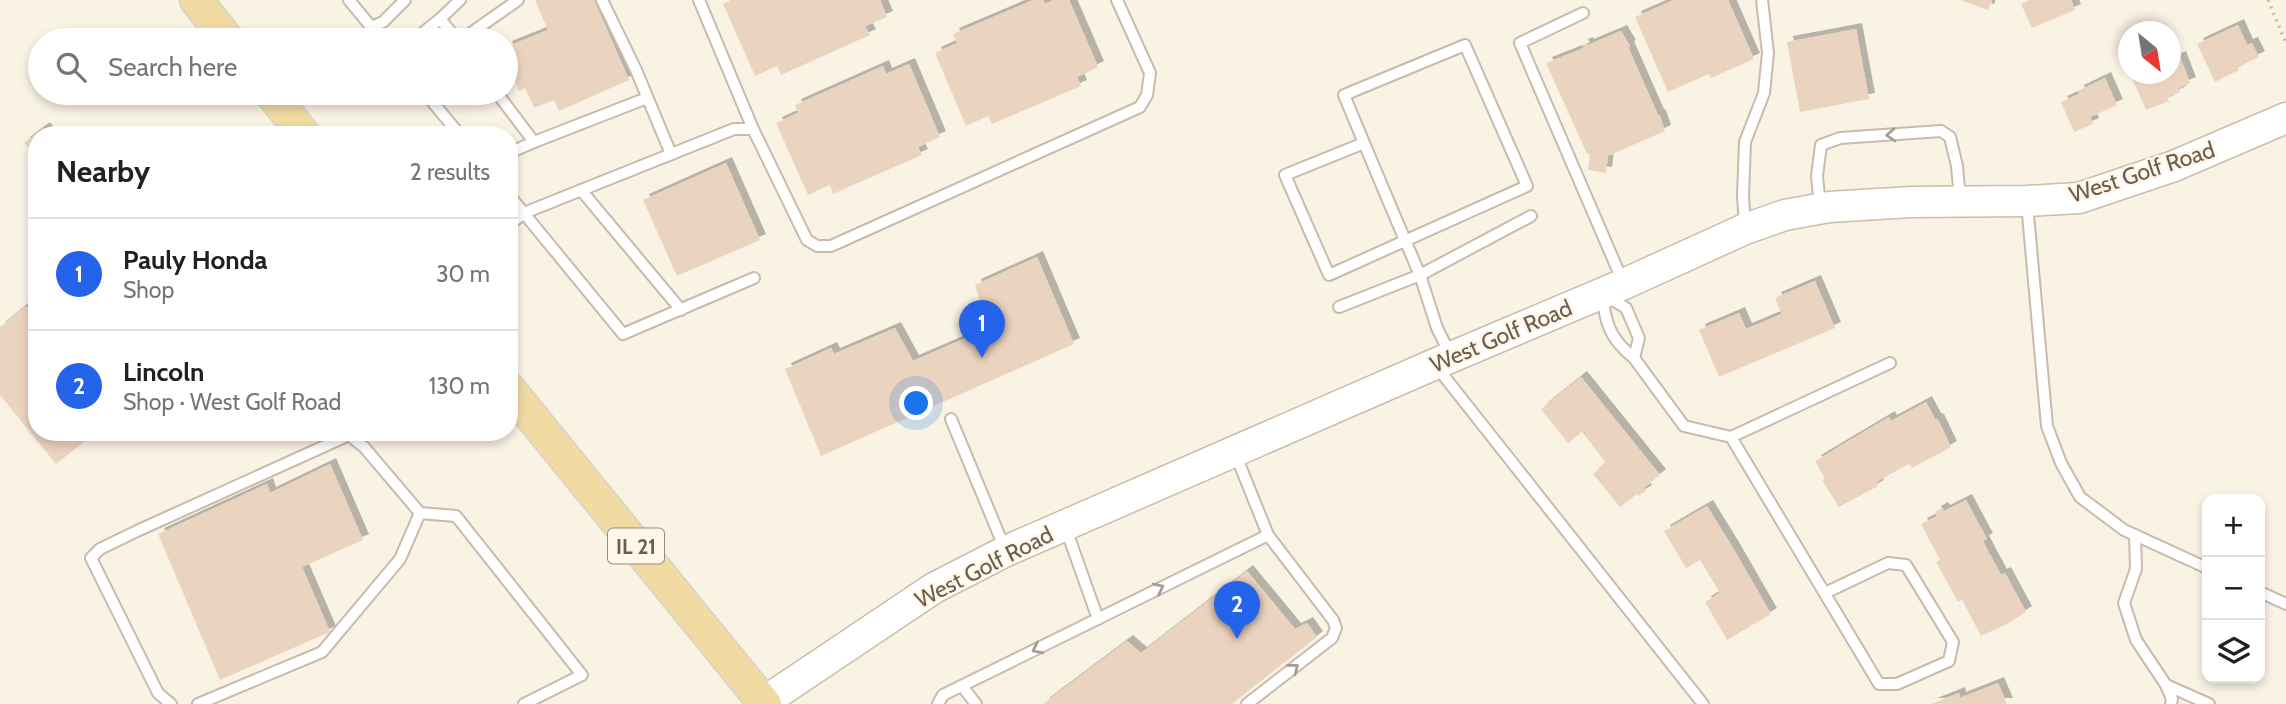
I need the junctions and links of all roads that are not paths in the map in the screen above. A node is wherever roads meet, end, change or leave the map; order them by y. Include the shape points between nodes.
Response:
1 (196, 0) edge
2 (349, 0) edge
3 (405, 0) edge
4 (460, 0) edge
5 (518, 0) edge
6 (602, 0) edge
7 (699, 0) edge
8 (1117, 0) edge
9 (1762, 0) edge
10 (1583, 13) dead end
11 (440, 19) junction
12 (371, 27) joint
13 (219, 28) edge
14 (429, 28) edge
15 (448, 28) edge
16 (477, 28) edge
17 (648, 98) junction
18 (280, 105) edge
19 (435, 105) edge
20 (506, 105) edge
21 (2286, 118) edge
22 (297, 126) edge
23 (452, 126) edge
24 (754, 129) junction
25 (534, 142) junction
26 (1364, 143) junction
27 (518, 149) edge
28 (671, 154) junction
29 (581, 190) junction
30 (1960, 201) junction
31 (2027, 201) junction
32 (518, 206) edge
33 (1820, 209) junction
34 (524, 213) junction
35 (1531, 216) dead end
36 (518, 218) edge
37 (1745, 229) junction
38 (1405, 242) junction
39 (1420, 275) junction
40 (754, 278) dead end
41 (1613, 289) junction
42 (1339, 307) dead end
43 (681, 310) junction
44 (1634, 358) junction
45 (1443, 360) junction
46 (1890, 363) dead end
47 (518, 400) edge
48 (951, 419) dead end
49 (1731, 437) junction
50 (336, 441) edge
51 (357, 441) edge
52 (1234, 451) junction
53 (420, 513) junction
54 (1065, 525) junction
55 (1268, 535) junction
56 (2135, 535) junction
57 (1006, 551) junction
58 (2202, 566) edge
59 (1825, 593) junction
60 (2265, 594) edge
61 (2286, 604) edge
62 (1098, 619) junction
63 (2165, 685) junction
64 (962, 686) junction
65 (941, 700) edge
66 (764, 703) edge
67 (171, 704) edge
68 (198, 704) edge
69 (524, 704) edge
70 (976, 704) edge
71 (1247, 704) edge
72 (1703, 704) edge
73 (2171, 704) edge
74 (2209, 704) edge

1 - 13 main road
2 - 12 lane
3 - 12 lane via 383,22
4 - 11 lane
5 - 16 lane
6 - 17 lane
7 - 24 lane
8 - 24 lane via 1150,73 1140,107 831,246 807,240
9 - 37 lane via 1768,53 1765,93 1745,142
10 - 41 lane via 1520,43
11 - 14 lane
11 - 15 lane
17 - 25 lane
17 - 28 lane
18 - 22 main road
19 - 23 lane
20 - 25 lane
21 - 31 street, West Golf Road via 2174,166 2079,198
24 - 28 lane via 734,129
25 - 27 lane
26 - 38 lane
26 - 38 lane via 1285,175 1329,275
26 - 38 lane via 1344,95 1465,45 1527,187
28 - 29 lane
29 - 34 lane
29 - 43 lane
30 - 31 street, West Golf Road
30 - 33 street, West Golf Road
30 -> 33 lane via 1950,137 1941,131 1840,138 1821,145 1817,176
31 - 56 lane via 2048,426 2061,464 2080,498
32 - 34 lane
33 - 37 street, West Golf Road
34 - 36 lane
34 - 43 lane via 623,334
35 - 39 lane
37 - 41 street, West Golf Road
38 - 39 lane
39 - 42 lane
39 - 45 lane
40 - 43 lane
41 - 44 lane via 1639,338
41 - 44 lane via 1605,320 1620,346
41 - 45 street, West Golf Road
44 - 49 lane via 1684,426
45 - 52 street, West Golf Road
45 - 72 lane
46 - 49 lane
47 - 66 main road, IL 21
48 - 57 lane
49 - 59 lane
50 - 67 lane via 100,549 91,558 158,693
51 - 53 lane
52 - 54 street, West Golf Road
52 - 55 lane
53 - 68 lane via 400,559 322,652
53 - 69 lane via 456,516 582,675
54 - 57 street, West Golf Road
54 - 62 lane
62 -> 55 lane
71 -> 55 lane via 1332,638 1336,628
56 - 58 lane
56 - 63 lane via 2136,569 2124,603 2136,640
57 - 66 street, West Golf Road via 934,588
59 - 59 lane via 1879,684 1897,684 1949,662 1953,642 1906,565 1888,563
60 - 61 lane
62 -> 64 lane
63 - 73 lane
63 - 74 lane
64 - 65 lane
64 - 70 lane

